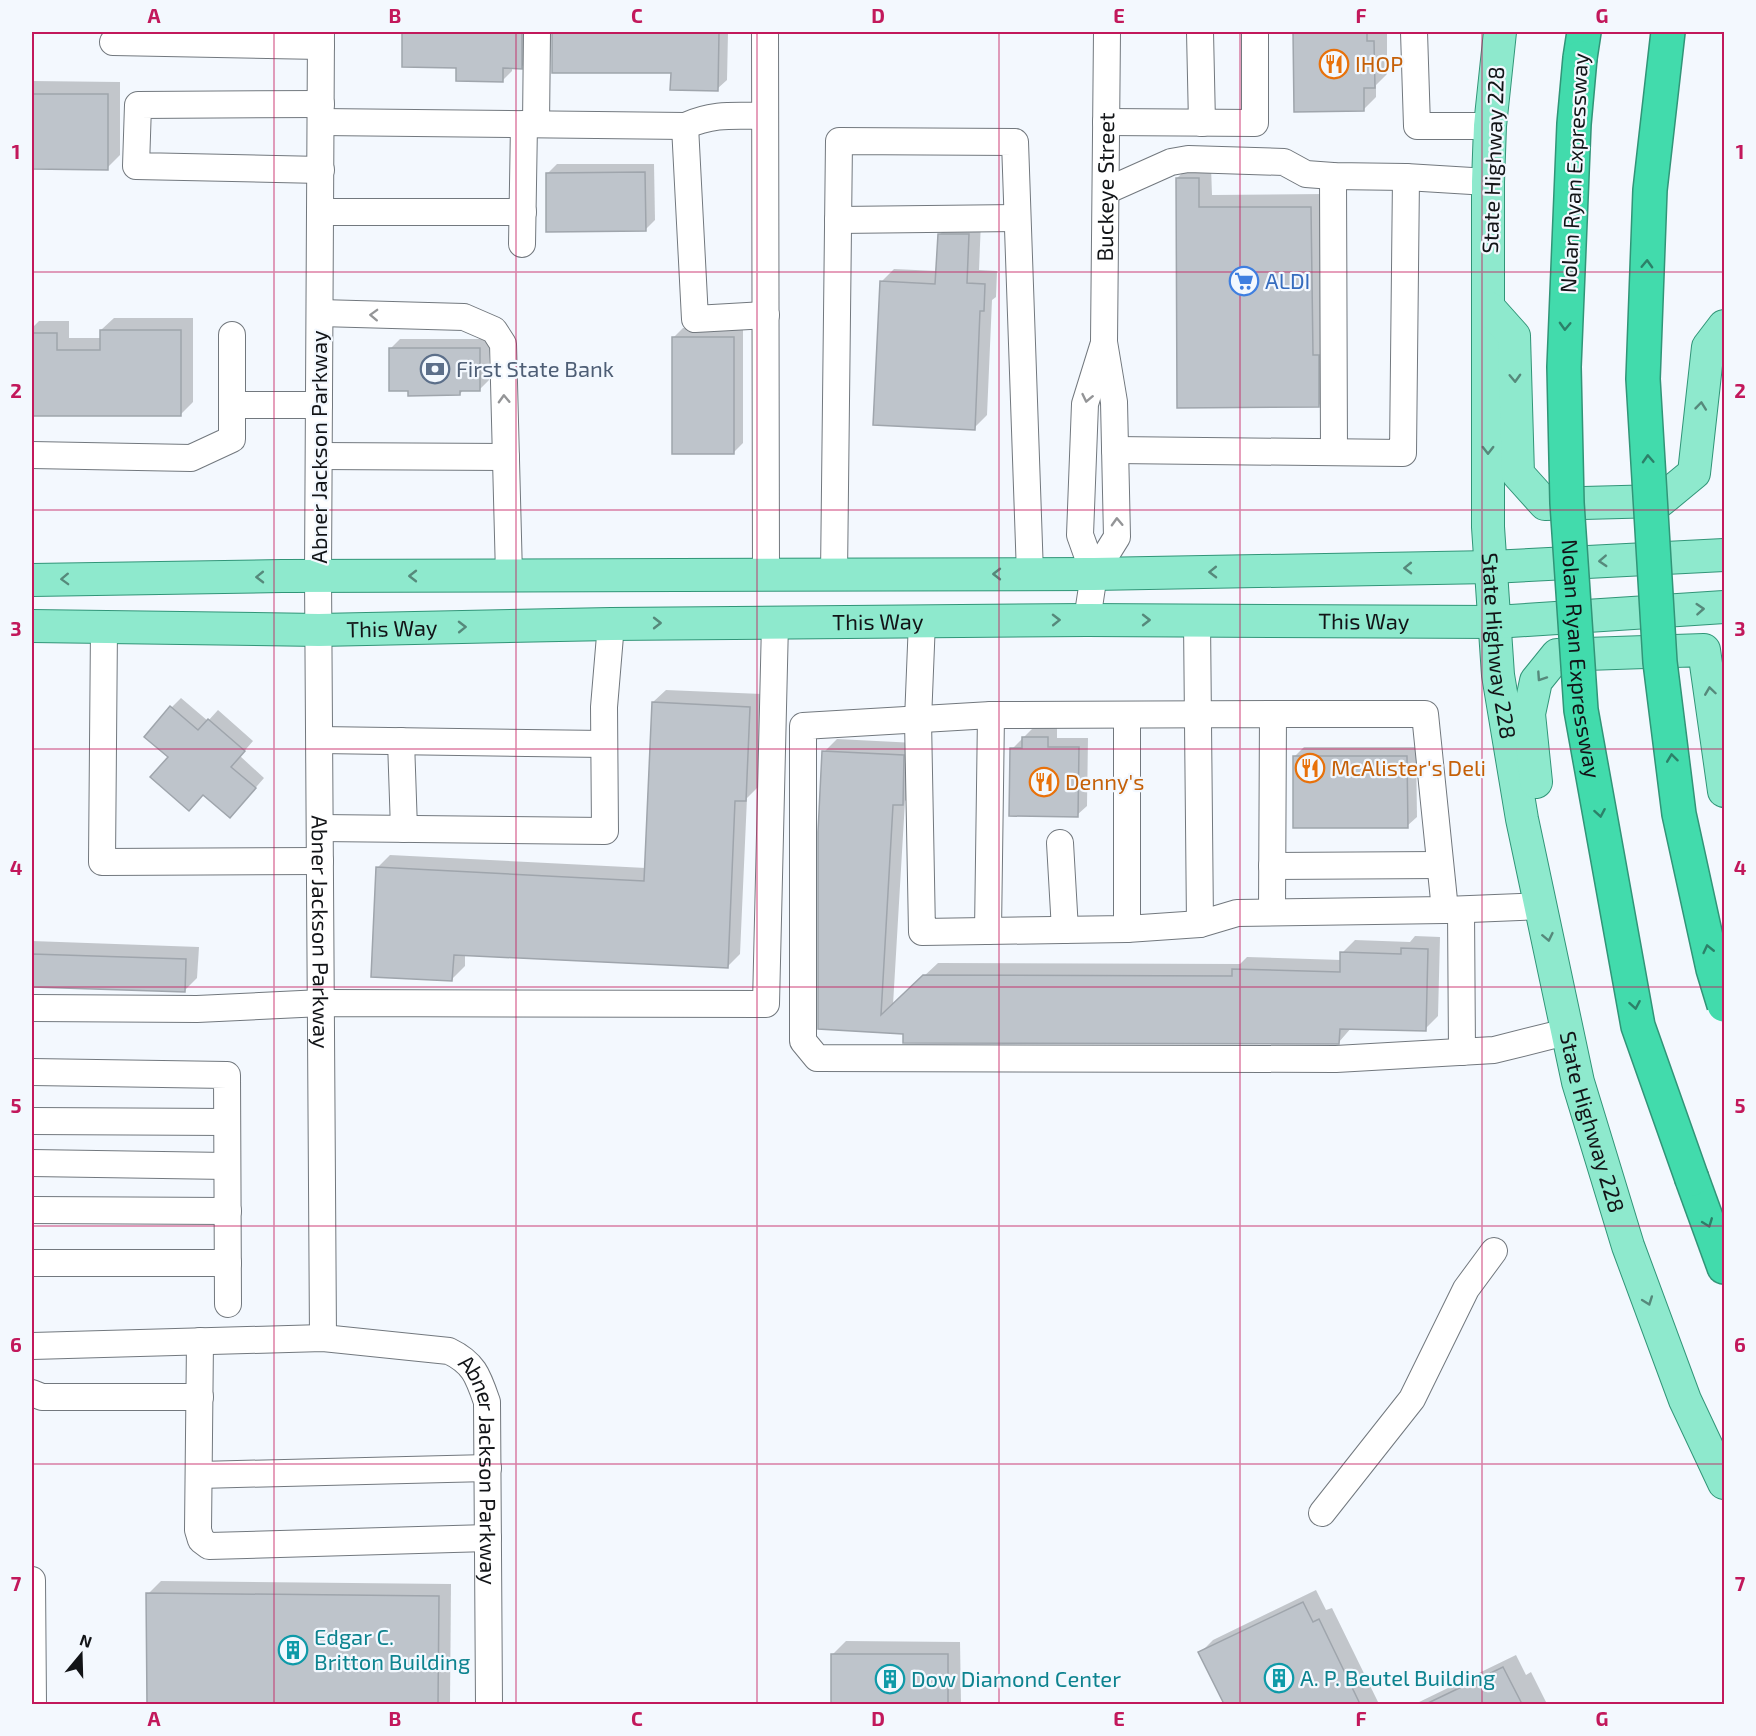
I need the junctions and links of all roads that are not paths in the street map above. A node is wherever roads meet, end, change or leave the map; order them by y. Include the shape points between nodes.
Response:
1 (537, 32) edge
2 (765, 32) edge
3 (1107, 32) edge
4 (1200, 32) edge
5 (1255, 32) edge
6 (1414, 32) edge
7 (1500, 32) edge
8 (1584, 32) edge
9 (1668, 32) edge
10 (227, 38) edge
11 (321, 39) edge
12 (112, 42) dead end
13 (321, 113) junction
14 (765, 116) junction
15 (1106, 122) junction
16 (1202, 123) junction
17 (530, 124) junction
18 (685, 126) junction
19 (1491, 126) junction
20 (321, 170) junction
21 (1333, 176) junction
22 (1406, 177) junction
23 (1488, 182) junction
24 (1106, 191) junction
25 (320, 212) junction
26 (523, 212) junction
27 (1017, 218) junction
28 (838, 220) junction
29 (522, 244) dead end
30 (1488, 308) junction
31 (320, 313) junction
32 (766, 315) junction
33 (1725, 321) edge
34 (1724, 326) edge
35 (232, 335) dead end
36 (1104, 342) junction
37 (1725, 344) edge
38 (232, 405) junction
39 (319, 405) junction
40 (1115, 450) junction
41 (1334, 452) junction
42 (32, 455) edge
43 (319, 456) junction
44 (506, 457) junction
45 (1725, 555) edge
46 (1491, 567) junction
47 (1030, 574) junction
48 (1094, 574) junction
49 (509, 575) junction
50 (609, 575) junction
51 (766, 575) junction
52 (834, 575) junction
53 (318, 576) junction
54 (32, 580) edge
55 (1725, 607) edge
56 (1087, 620) junction
57 (922, 621) junction
58 (1197, 621) junction
59 (775, 622) junction
60 (1495, 622) junction
61 (611, 624) junction
62 (32, 626) edge
63 (104, 627) junction
64 (319, 630) junction
65 (1273, 714) junction
66 (991, 715) junction
67 (1127, 715) junction
68 (1199, 715) junction
69 (918, 720) junction
70 (320, 740) junction
71 (401, 741) junction
72 (604, 744) junction
73 (1725, 791) edge
74 (1522, 819) junction
75 (320, 828) junction
76 (404, 829) junction
77 (1060, 843) dead end
78 (320, 861) junction
79 (1439, 865) junction
80 (1272, 866) junction
81 (1542, 906) junction
82 (1453, 910) junction
83 (1272, 912) junction
84 (1200, 924) junction
85 (1127, 929) junction
86 (1065, 930) junction
87 (988, 931) junction
88 (322, 1003) junction
89 (1725, 1005) edge
90 (32, 1008) edge
91 (1566, 1032) junction
92 (1462, 1052) junction
93 (32, 1072) edge
94 (32, 1121) edge
95 (227, 1122) junction
96 (32, 1163) edge
97 (227, 1166) junction
98 (32, 1210) edge
99 (228, 1210) junction
100 (1494, 1251) dead end
101 (32, 1263) edge
102 (228, 1263) junction
103 (1725, 1267) edge
104 (228, 1304) dead end
105 (323, 1338) junction
106 (201, 1341) junction
107 (32, 1346) edge
108 (32, 1393) edge
109 (200, 1397) junction
110 (488, 1468) junction
111 (199, 1475) junction
112 (1725, 1483) edge
113 (1322, 1513) dead end
114 (488, 1538) junction
115 (32, 1580) edge
116 (33, 1704) edge
117 (489, 1704) edge

1 - 17 street
2 - 14 street
3 - 15 street, Buckeye Street
4 - 16 street
5 - 16 street via 1255,123
6 - 19 street via 1417,126
7 - 19 main road, State Highway 228
8 -> 103 highway, Nolan Ryan Expressway, bridge via 1574,124 1564,367 1567,502 1581,710 1638,1026
89 -> 9 highway, bridge via 1713,969 1678,814 1660,662 1644,390 1650,190
10 - 11 street
10 - 12 street
11 - 13 street, Abner Jackson Parkway
13 - 17 street
13 - 20 street, Abner Jackson Parkway
13 - 20 street via 138,105 136,166
14 - 18 street via 717,116
14 - 32 street
15 - 16 street
15 - 24 street, Buckeye Street
17 - 18 street
17 - 26 street
18 - 32 street via 695,319
19 - 23 main road, State Highway 228
20 - 25 street, Abner Jackson Parkway
21 - 22 street
21 - 24 street via 1306,174 1284,162 1188,159 1172,162
21 - 41 street
22 - 23 street
22 - 41 street via 1403,453
23 - 30 main road, State Highway 228
24 - 36 street, Buckeye Street
25 - 26 street
25 - 31 street, Abner Jackson Parkway
26 - 29 street
27 - 28 street
27 - 28 street via 1015,142 839,141
27 - 47 street
28 - 52 street
30 -> 34 main road via 1514,336 1518,474 1545,504 1660,501 1694,473 1708,346
30 -> 46 main road, State Highway 228
31 - 39 street, Abner Jackson Parkway
44 -> 31 street via 503,344 494,330 464,317
32 - 51 street
33 - 34 main road
34 - 37 main road
35 - 38 street
36 - 40 street, Buckeye Street via 1114,402
36 -> 48 street, Buckeye Street via 1085,404 1080,535
38 - 39 street
38 - 42 street via 232,439 191,458
39 - 43 street, Abner Jackson Parkway
40 - 41 street
48 -> 40 street, Buckeye Street via 1117,537
43 - 44 street
43 - 53 street, Abner Jackson Parkway
44 - 49 street
45 -> 46 main road
46 -> 48 main road
46 - 60 main road, State Highway 228
47 - 48 main road
47 -> 52 main road
48 - 56 street, Buckeye Street
49 - 50 main road
49 -> 53 main road
50 - 51 main road
50 - 61 main road
51 - 52 main road
53 -> 54 main road
53 - 64 street, Abner Jackson Parkway
60 -> 55 main road, This Way
57 -> 56 main road, This Way
56 -> 58 main road, This Way
57 - 59 main road, This Way
57 - 69 street
58 - 60 main road, This Way
58 - 68 street
61 -> 59 main road, This Way
59 - 88 street via 766,1005
60 - 74 main road, State Highway 228 via 1498,675
64 -> 61 main road, This Way
61 - 72 street
62 - 63 main road, This Way
63 - 64 main road, This Way
63 - 78 street via 102,862
64 - 70 street, Abner Jackson Parkway
65 - 68 street
65 - 79 street via 1425,714
65 - 80 street
66 - 67 street
66 - 69 street
66 - 87 street
67 - 68 street
67 - 85 street
68 - 84 street
69 - 87 street via 922,932
69 - 92 street via 803,726 803,1041 817,1058 1336,1059
70 - 71 street
70 - 75 street, Abner Jackson Parkway
71 - 72 street
71 - 76 street
72 - 76 street via 605,831
73 -> 74 main road via 1704,650 1557,655 1536,681 1528,714 1536,790
74 - 81 main road, State Highway 228
75 - 76 street
75 - 78 street, Abner Jackson Parkway
77 - 86 street
78 - 88 street, Abner Jackson Parkway
79 - 80 street
79 - 82 street
80 - 83 street
81 - 82 street
81 -> 91 main road, State Highway 228
82 - 83 street
82 - 92 street
83 - 84 street via 1237,913
84 - 85 street
85 - 86 street
86 - 87 street
88 - 90 street via 197,1009
88 - 105 street, Abner Jackson Parkway
91 - 92 street via 1494,1050
91 -> 112 main road, State Highway 228 via 1628,1246 1685,1400
93 - 95 street via 227,1074
94 - 95 street
95 - 97 street
96 - 97 street
97 - 99 street
98 - 99 street
99 - 102 street
100 - 113 street via 1466,1289 1412,1398
101 - 102 street
102 - 104 street
105 - 106 street
105 - 110 street, Abner Jackson Parkway via 448,1351 463,1358 478,1374 487,1402
106 - 107 street
106 - 109 street
108 - 109 street via 42,1397
109 - 111 street
110 - 111 street
110 - 114 street, Abner Jackson Parkway
111 - 114 street via 198,1530 201,1540 209,1546
114 - 117 street, Abner Jackson Parkway
115 - 116 street

